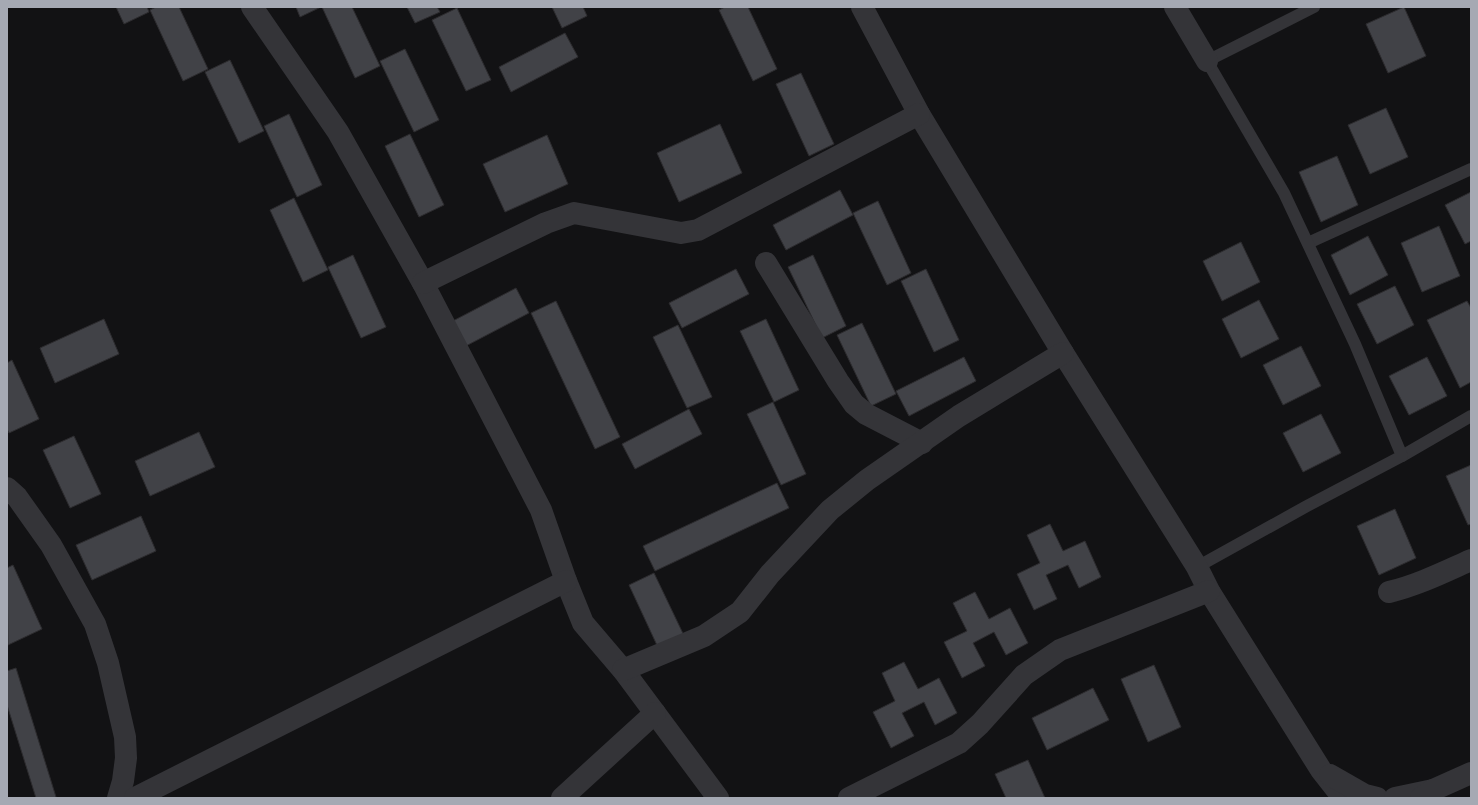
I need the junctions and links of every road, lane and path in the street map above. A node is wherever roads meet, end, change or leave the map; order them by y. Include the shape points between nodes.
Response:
1 (252, 7) edge
2 (862, 7) edge
3 (1175, 7) edge
4 (1314, 7) edge
5 (1207, 61) junction
6 (920, 114) junction
7 (1471, 169) edge
8 (1308, 243) junction
9 (766, 263) dead end
10 (424, 283) junction
11 (1063, 353) junction
12 (1471, 416) edge
13 (922, 443) junction
14 (1402, 456) junction
15 (7, 488) edge
16 (1471, 560) edge
17 (1197, 567) junction
18 (566, 581) junction
19 (1209, 591) junction
20 (1389, 592) dead end
21 (623, 670) junction
22 (655, 713) junction
23 (1320, 770) junction
24 (1471, 773) edge
25 (1427, 794) edge
26 (118, 798) edge
27 (135, 798) edge
28 (562, 798) edge
29 (718, 798) edge
30 (849, 798) edge
31 (1343, 798) edge
32 (1377, 798) edge
33 (1395, 798) edge

1 - 10 street via 338,132
2 - 6 street
3 - 5 street
4 - 5 lane
5 - 8 lane via 1284,193
6 - 10 street via 698,230 681,233 574,213
6 - 11 street
7 - 8 lane
8 - 14 lane via 1355,344
9 - 13 street via 854,404 866,414
10 - 18 street via 541,510
11 - 13 street via 959,416
11 - 17 street
12 - 14 lane
13 - 21 street via 867,480 830,510 770,574 740,612 704,636
14 - 17 lane
15 - 26 street via 17,497 51,545 95,624 108,663 126,737 125,766
16 - 20 street via 1409,587
17 - 19 street
18 - 21 street via 583,623
18 - 27 street
19 - 23 street
19 - 30 street via 1060,650 1024,675 980,724 959,743
21 - 22 street
22 - 28 street
22 - 29 street
23 - 31 street
23 - 32 street
24 - 25 street
25 - 33 street

